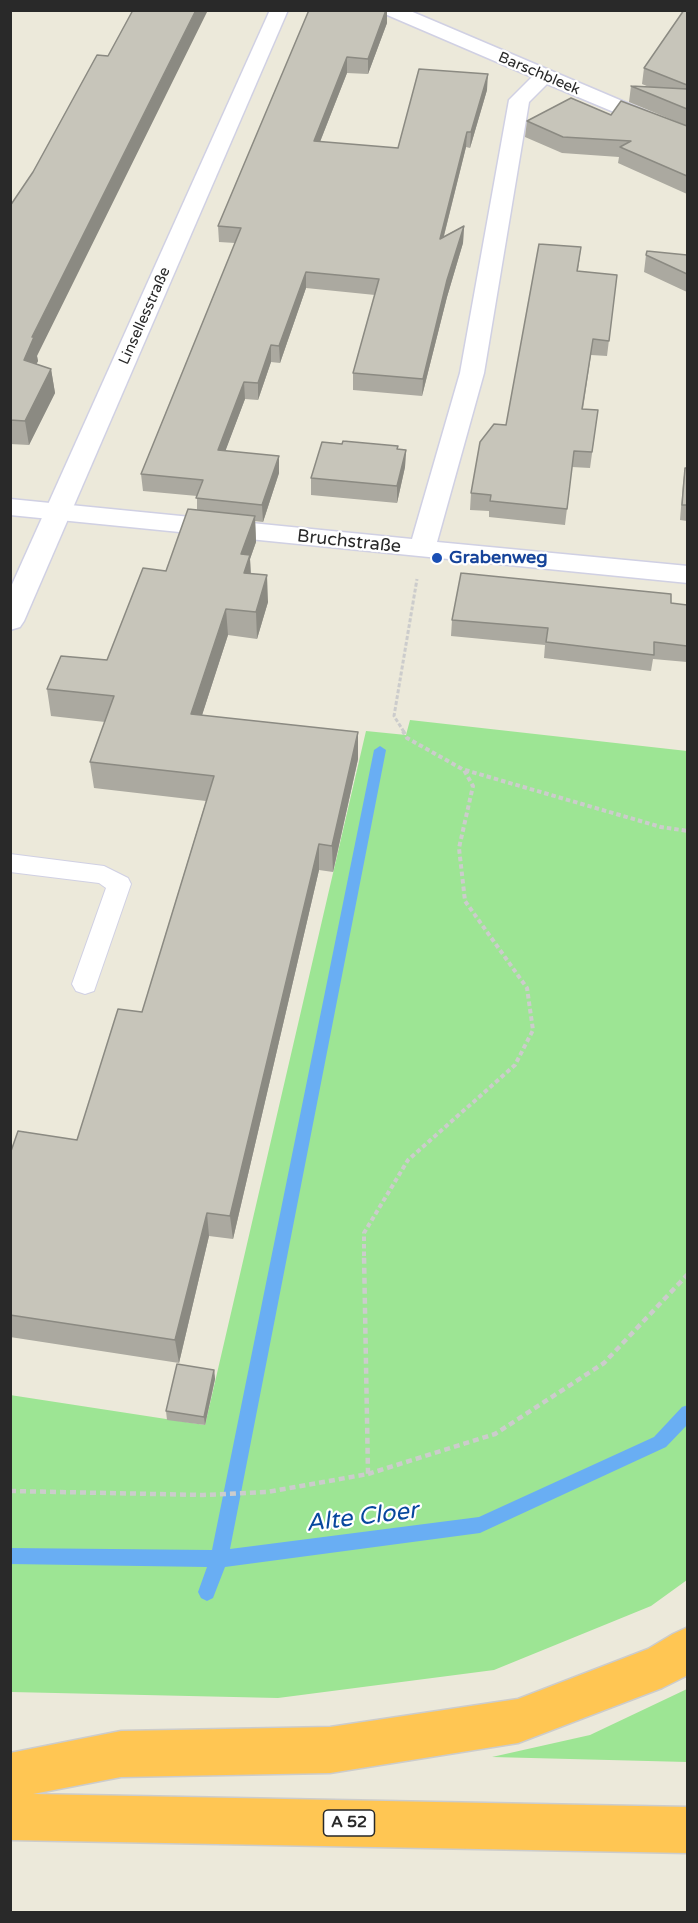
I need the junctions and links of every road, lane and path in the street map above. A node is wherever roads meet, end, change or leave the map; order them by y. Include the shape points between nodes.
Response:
1 (279, 10) edge
2 (391, 10) edge
3 (544, 76) junction
4 (685, 134) edge
5 (10, 507) edge
6 (58, 512) junction
7 (422, 549) junction
8 (687, 574) edge
9 (10, 621) edge
10 (464, 770) junction
11 (687, 831) edge
12 (10, 863) edge
13 (85, 984) dead end
14 (687, 1274) edge
15 (368, 1474) junction
16 (10, 1491) edge
17 (687, 1649) edge
18 (10, 1776) edge
19 (10, 1817) edge
20 (687, 1830) edge

1 - 6 street, Linsellesstraße
2 - 3 street, Barschbleek
3 - 4 street, Barschbleek
3 - 7 street via 519,100 472,373
5 - 6 street, Bruchstraße
6 - 7 street, Bruchstraße
6 - 9 street, Linsellesstraße
7 - 8 street, Bruchstraße
7 - 10 path via 394,716 407,738
10 - 11 path via 661,827
10 - 15 path via 473,786 459,848 465,901 527,988 533,1030 515,1065 408,1160 364,1233
12 - 13 lane via 104,875 118,884
14 - 15 path via 604,1363 495,1434
15 - 16 path via 267,1492 203,1495
17 - 18 highway via 662,1666 519,1721 330,1750 121,1754
19 - 20 highway, A 52

